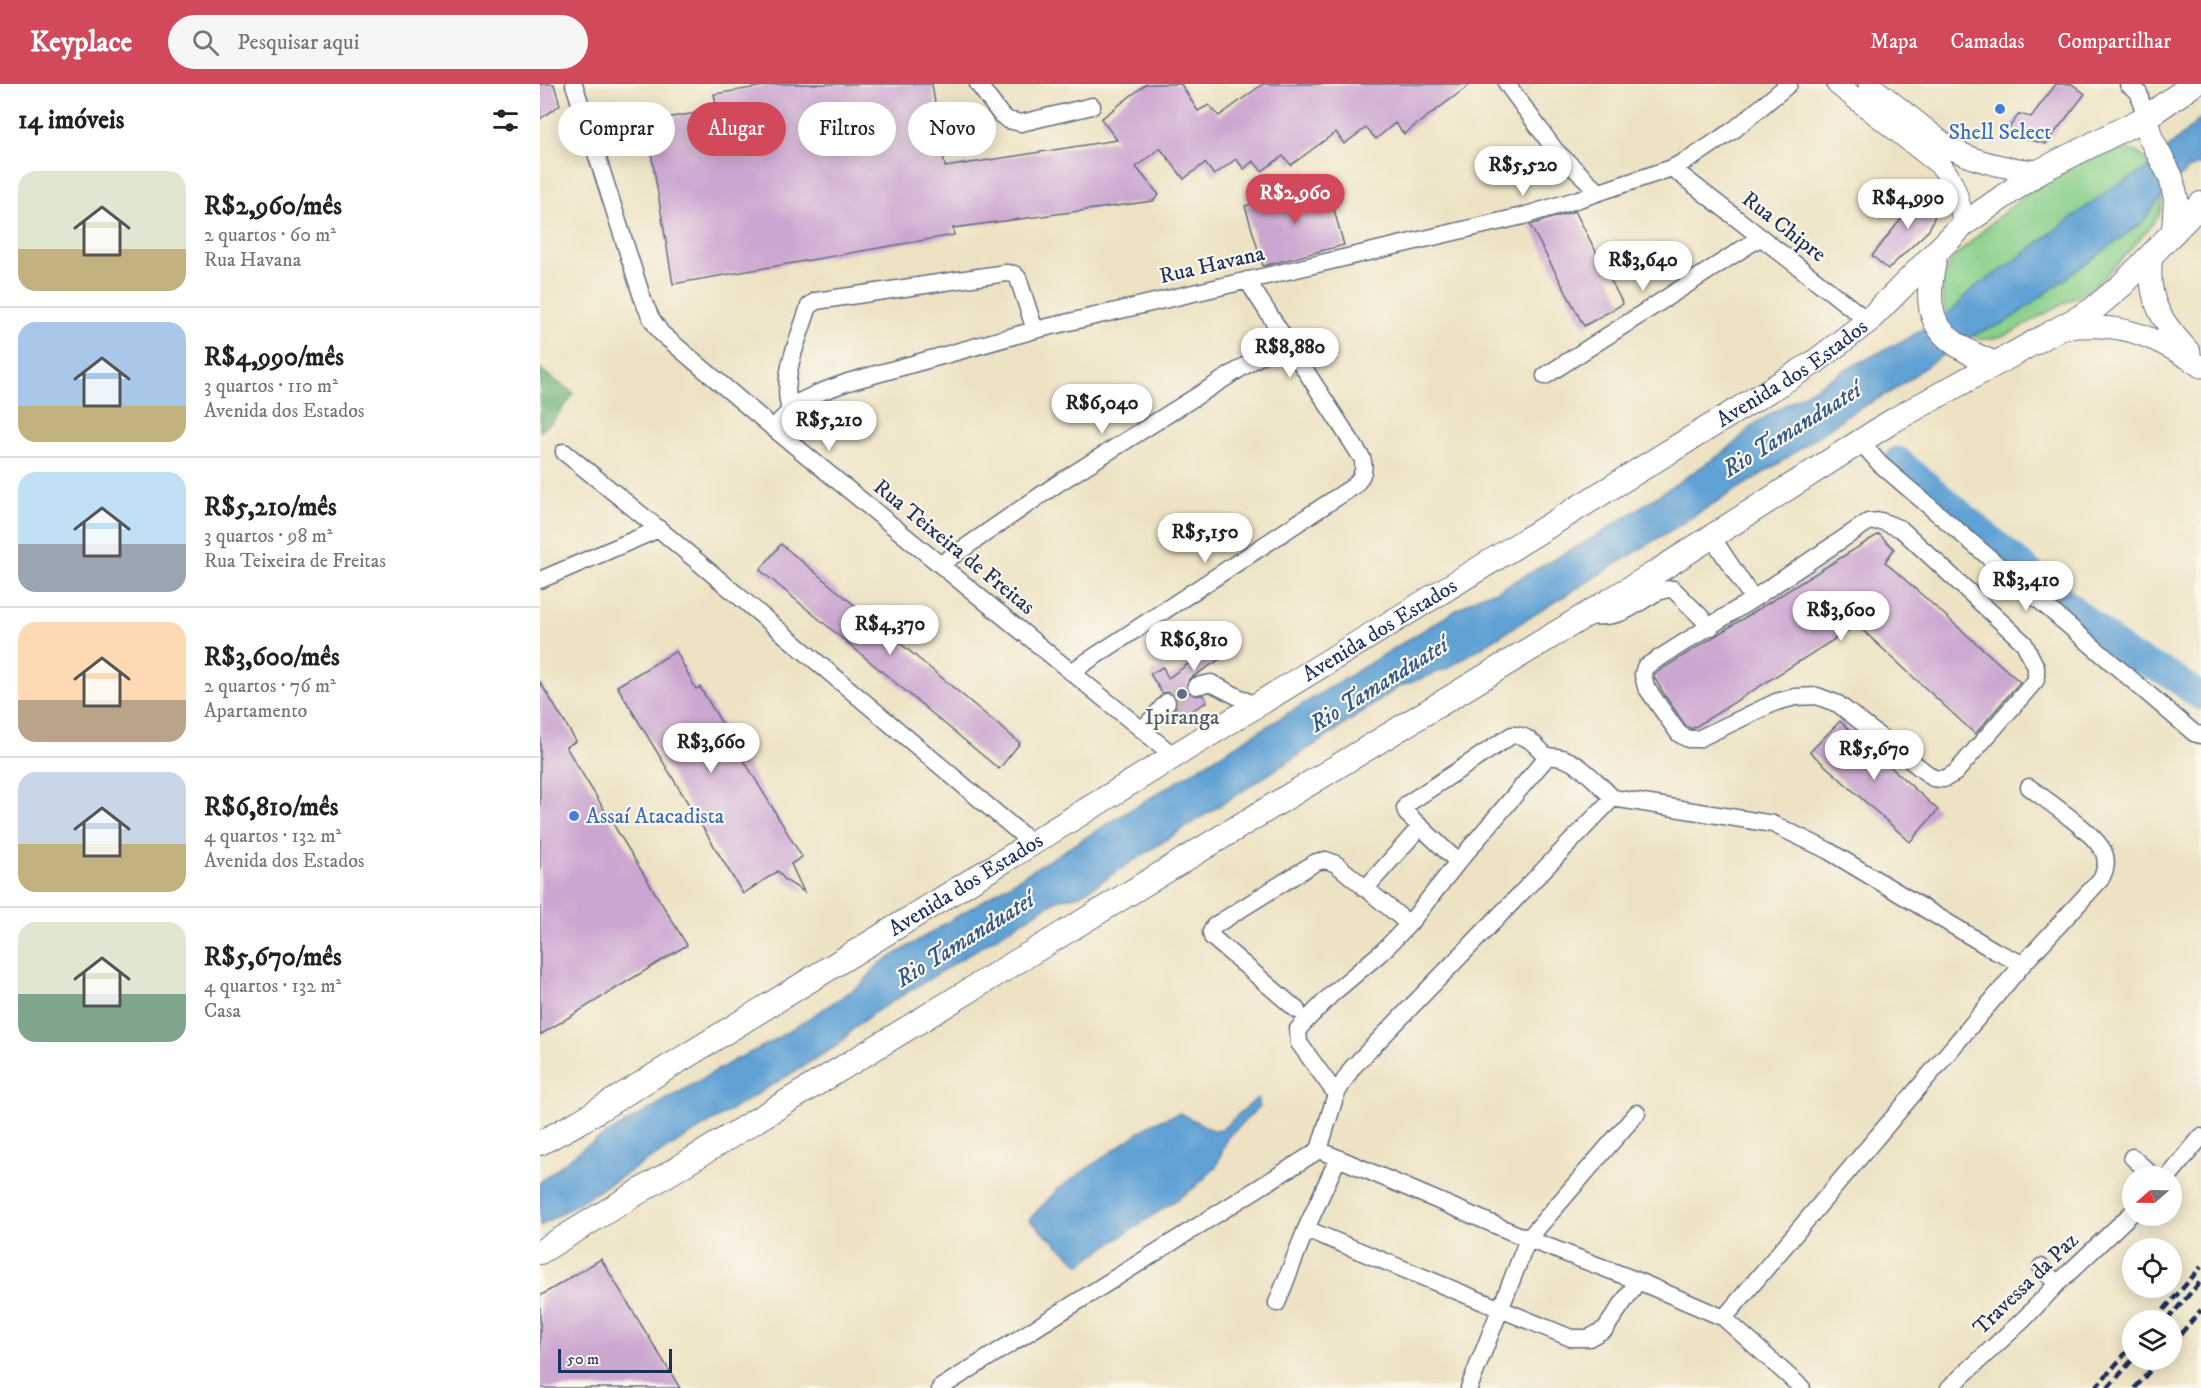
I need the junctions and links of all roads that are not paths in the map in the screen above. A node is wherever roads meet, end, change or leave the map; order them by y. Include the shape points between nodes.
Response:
1 (574, 84) edge
2 (978, 84) edge
3 (1507, 84) edge
4 (1789, 84) edge
5 (1837, 84) edge
6 (1869, 84) edge
7 (2128, 84) edge
8 (2194, 84) edge
9 (1092, 106) dead end
10 (2145, 118) junction
11 (1672, 168) junction
12 (2040, 171) junction
13 (1599, 192) junction
14 (2201, 204) edge
15 (1964, 224) junction
16 (2174, 231) junction
17 (1761, 237) junction
18 (1936, 252) junction
19 (2152, 255) junction
20 (1247, 280) junction
21 (1868, 321) junction
22 (2063, 328) junction
23 (1035, 330) junction
24 (1286, 340) junction
25 (2182, 343) junction
26 (2201, 355) edge
27 (1993, 363) junction
28 (2201, 366) edge
29 (1545, 376) dead end
30 (790, 411) junction
31 (773, 428) junction
32 (1867, 449) junction
33 (564, 452) dead end
34 (659, 529) junction
35 (1712, 537) junction
36 (941, 564) junction
37 (540, 580) edge
38 (1753, 599) junction
39 (1582, 617) junction
40 (1710, 627) junction
41 (1071, 672) junction
42 (1196, 686) tunnel mouth
43 (1167, 702) tunnel mouth
44 (1256, 706) junction
45 (1143, 729) junction
46 (2201, 735) edge
47 (1174, 756) junction
48 (1547, 757) junction
49 (2029, 787) dead end
50 (1613, 798) junction
51 (1420, 828) junction
52 (1033, 844) junction
53 (1458, 862) junction
54 (1365, 889) junction
55 (1409, 924) junction
56 (2023, 964) junction
57 (1297, 1010) dead end
58 (1336, 1094) junction
59 (1637, 1113) dead end
60 (2201, 1137) edge
61 (540, 1143) edge
62 (1319, 1150) junction
63 (2132, 1157) dead end
64 (1338, 1158) junction
65 (2142, 1166) edge
66 (2177, 1166) edge
67 (2122, 1222) edge
68 (1306, 1229) junction
69 (1528, 1239) junction
70 (540, 1252) edge
71 (2041, 1267) dead end
72 (1638, 1281) junction
73 (2057, 1284) junction
74 (1277, 1303) dead end
75 (1501, 1309) junction
76 (1724, 1318) junction
77 (940, 1388) edge
78 (1469, 1388) edge
79 (1802, 1388) edge
80 (1949, 1388) edge

1 - 31 street, Rua Teixeira de Freitas via 651,318 661,333
2 - 9 street via 1000,115 1021,123
3 - 13 street via 1555,150
4 - 11 street, Rua Havana via 1735,129
5 - 15 main road via 1948,173
6 - 12 main road via 1961,154 2002,168
7 - 10 street via 2139,93
8 - 10 highway, Avenida dos Estados
10 - 12 highway, Avenida dos Estados
10 - 16 highway via 2171,177 2176,210
11 - 13 street, Rua Havana
11 - 17 street, Rua Chipre
12 - 15 highway, Avenida dos Estados
13 - 20 street, Rua Havana via 1523,216
14 - 16 highway
15 - 18 highway, Avenida dos Estados
16 - 19 highway
17 - 21 street, Rua Chipre
17 - 29 street
18 - 21 highway, Avenida dos Estados
18 - 27 highway via 1929,297 1940,329 1958,347
19 - 22 highway via 2109,298
19 - 25 main road via 2150,282 2154,304
20 - 23 street, Rua Havana
20 - 24 street
21 - 44 highway, Avenida dos Estados via 1815,362
22 - 27 highway
22 - 28 main road via 2121,329 2156,340
23 - 30 street, Rua Havana via 848,382 799,402
23 - 30 street via 1014,274 816,301 809,306 791,364 786,396
24 - 36 street via 1057,484
24 - 41 street via 1362,458 1365,466 1360,481
25 - 26 street
25 - 28 main road
27 - 32 highway
30 - 31 street, Rua Havana
31 - 36 street, Rua Teixeira de Freitas
32 - 35 highway
32 - 46 street via 2103,656
33 - 34 street
34 - 37 street
34 - 52 street
35 - 38 street
35 - 39 highway
36 - 41 street, Rua Teixeira de Freitas
38 - 40 street
38 - 40 street via 1869,522 1881,521 1901,529 2024,643 2036,667 2036,680 1955,773 1944,779 1933,778 1838,704 1817,696 1776,702 1707,736 1688,739 1679,734 1642,675 1652,662
39 - 40 street via 1618,614 1665,588 1674,589
39 - 70 highway
41 - 45 street, Rua Teixeira de Freitas
42 - 44 street via 1211,683
43 - 45 street
44 - 47 highway, Avenida dos Estados
45 - 47 street, Rua Teixeira de Freitas
47 - 52 highway, Avenida dos Estados
48 - 50 street via 1558,755 1574,763
48 - 51 street via 1527,737 1512,735 1407,804 1407,814
48 - 53 street
49 - 56 street via 2091,835 2104,853 2106,869
50 - 56 street via 1773,824 1827,850
50 - 58 street via 1352,1068
51 - 53 street
51 - 54 street
52 - 61 highway, Avenida dos Estados
53 - 55 street
54 - 55 street
54 - 57 street via 1336,864 1316,862 1214,926 1212,937
55 - 58 street via 1298,1029 1299,1043
56 - 76 street
58 - 62 street
59 - 69 street
60 - 66 street
62 - 64 street
62 - 77 street
63 - 65 street
64 - 68 street
64 - 69 street
67 - 73 street, Travessa da Paz
68 - 74 street
68 - 75 street
69 - 72 street
69 - 75 street
71 - 73 street
72 - 75 street via 1605,1329 1589,1338 1571,1338
72 - 76 street
73 - 80 street, Travessa da Paz via 2025,1319
75 - 78 street
76 - 79 street

